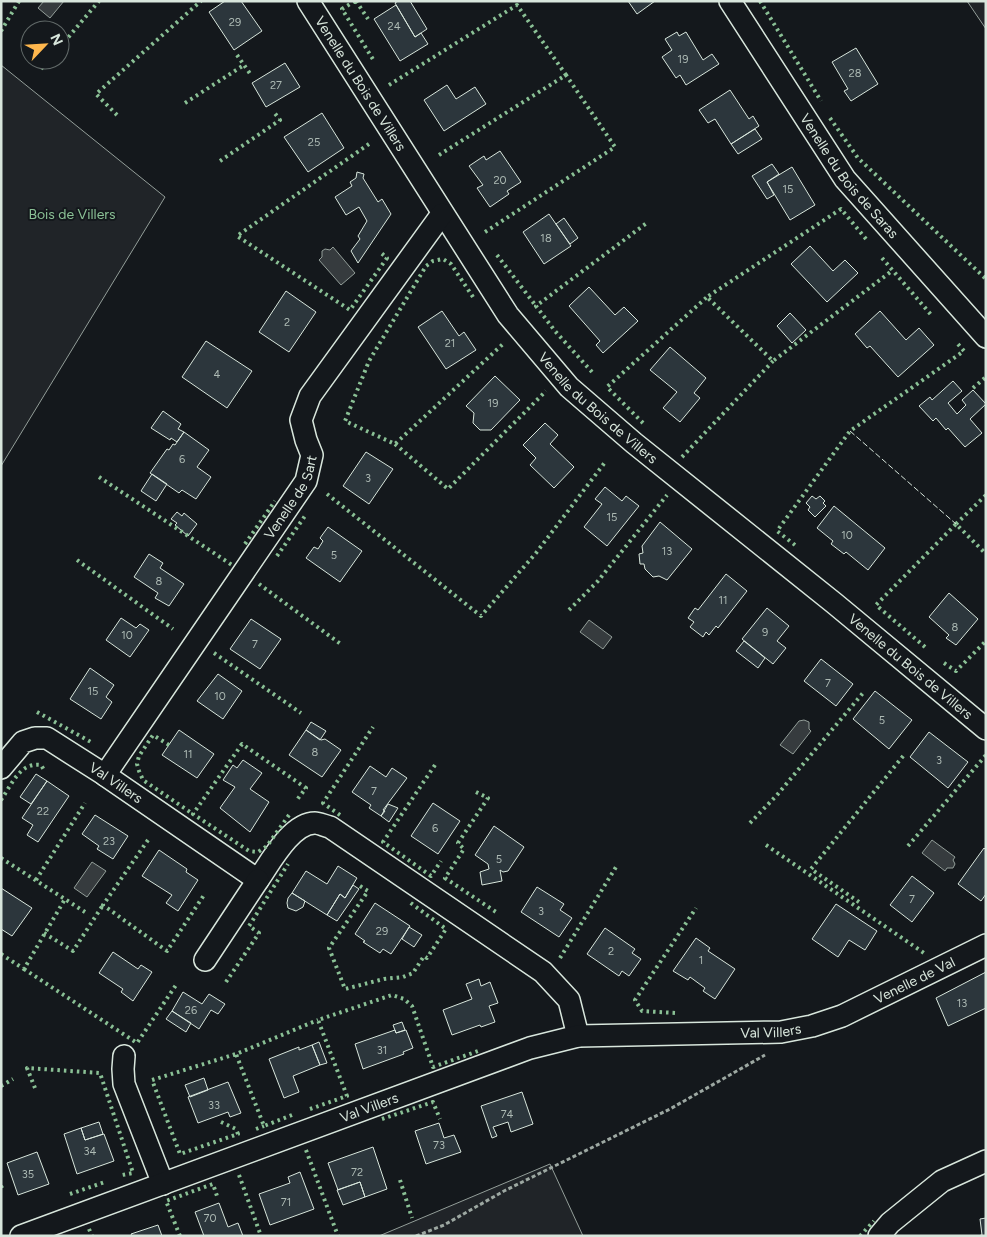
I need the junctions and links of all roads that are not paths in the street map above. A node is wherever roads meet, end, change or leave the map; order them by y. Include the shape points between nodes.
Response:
1 (308, 1) edge
2 (730, 1) edge
3 (442, 214) junction
4 (986, 337) edge
5 (986, 729) edge
6 (1, 768) edge
7 (105, 775) junction
8 (258, 880) junction
9 (986, 945) edge
10 (205, 960) dead end
11 (842, 1016) joint
12 (578, 1036) junction
13 (124, 1056) dead end
14 (986, 1161) edge
15 (163, 1184) junction
16 (21, 1236) edge
17 (879, 1236) edge

1 - 3 street, Venelle du Bois de Villers
2 - 4 street, Venelle du Bois de Saras via 845,179
3 - 5 street, Venelle du Bois de Villers via 508,316 569,387 634,444
3 - 7 street, Venelle de Sart via 310,396 301,420 312,455 306,481
6 - 7 street, Val Villers via 23,742 47,738
7 - 8 street, Val Villers
8 - 10 street
8 - 12 street via 299,827 315,823 330,827 543,972 569,1000
9 - 11 street, Venelle de Val
11 - 12 street, Val Villers via 782,1032
12 - 15 street, Val Villers via 530,1048
13 - 15 street via 124,1084
14 - 17 street via 942,1181 890,1223
15 - 16 street, Val Villers

